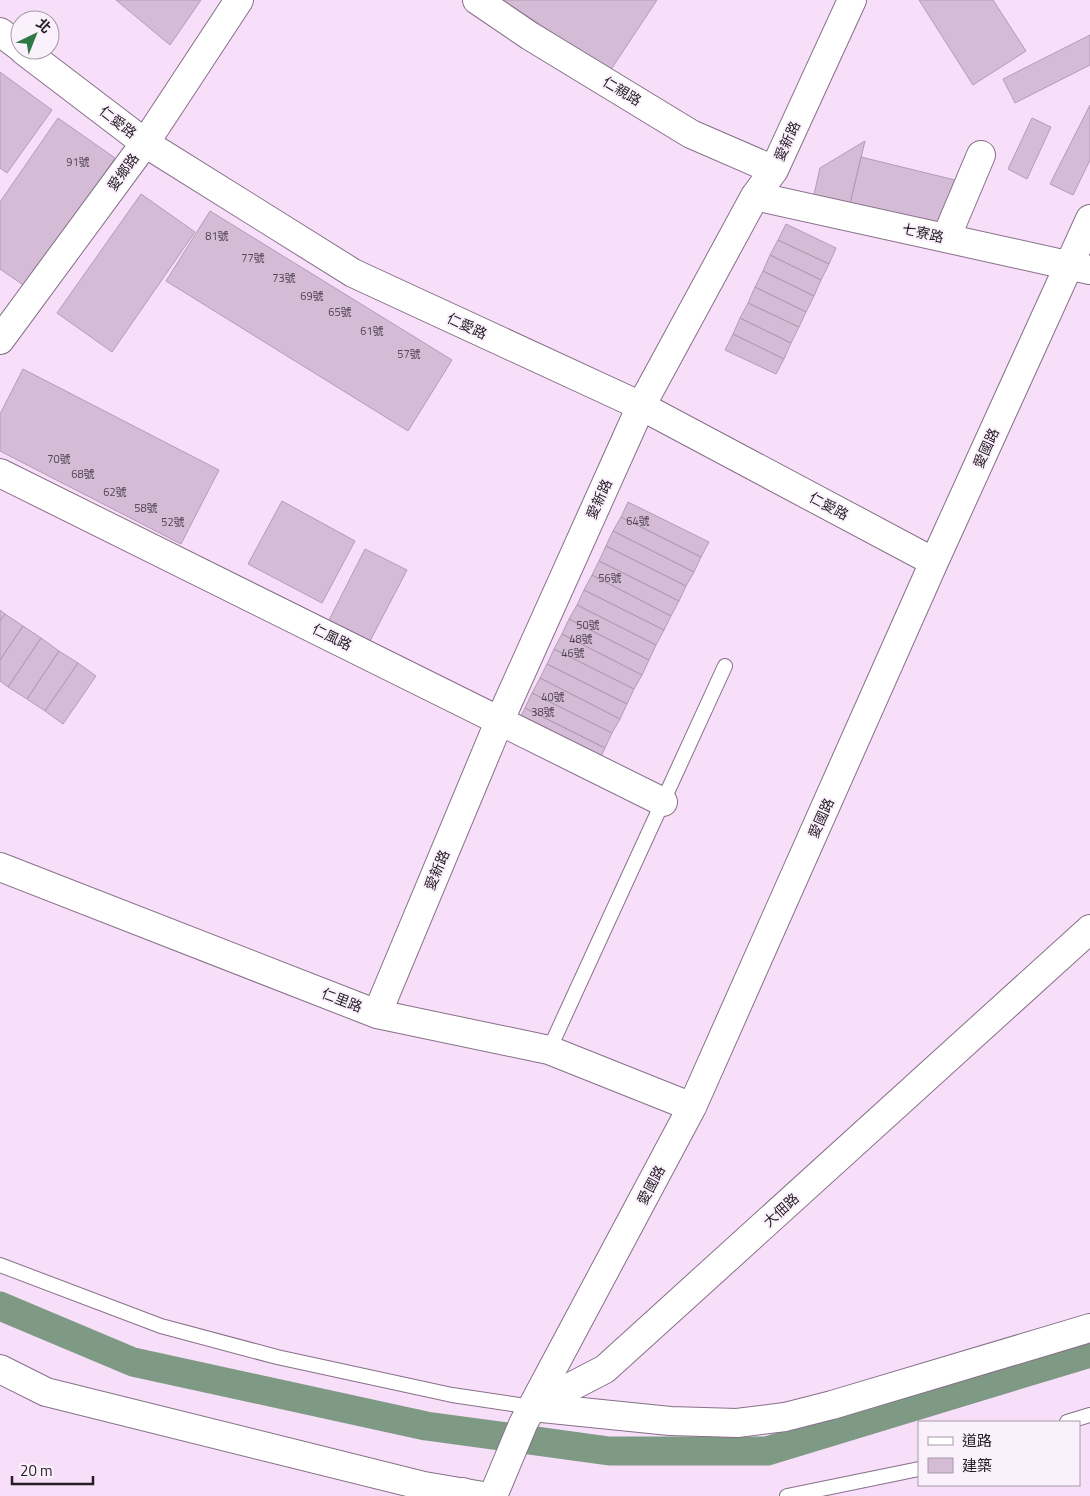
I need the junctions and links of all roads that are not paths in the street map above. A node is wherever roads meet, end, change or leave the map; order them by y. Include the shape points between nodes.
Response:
1 (239, 0) edge
2 (477, 0) edge
3 (852, 0) edge
4 (36, 60) edge
5 (144, 143) junction
6 (981, 155) dead end
7 (774, 170) junction
8 (755, 196) junction
9 (1090, 219) edge
10 (946, 238) junction
11 (1079, 268) edge
12 (0, 340) edge
13 (641, 406) junction
14 (0, 473) edge
15 (934, 562) junction
16 (725, 666) dead end
17 (499, 722) junction
18 (663, 802) junction
19 (0, 867) edge
20 (1090, 929) edge
21 (377, 1014) junction
22 (548, 1050) junction
23 (692, 1107) junction
24 (0, 1264) edge
25 (1090, 1328) edge
26 (0, 1369) edge
27 (528, 1415) junction
28 (1090, 1415) edge
29 (1070, 1421) edge
30 (918, 1469) edge
31 (479, 1494) edge
32 (787, 1496) edge

1 - 5 street, 愛鄉路
2 - 7 street, 仁親路 via 691,134
3 - 7 street, 愛新路
4 - 5 street, 仁愛路
5 - 12 street, 愛鄉路
5 - 13 street, 仁愛路 via 353,273
6 - 10 street
7 - 8 street, 愛新路
8 - 10 street, 七寮路
8 - 13 street, 愛新路
9 - 11 street, 愛國路
10 - 11 street, 七寮路
11 - 15 street, 愛國路
13 - 15 street, 仁愛路
13 - 17 street, 愛新路
14 - 17 street, 仁風路
15 - 23 street, 愛國路
16 - 18 lane
17 - 18 street, 仁風路
17 - 21 street, 愛新路
18 - 22 lane
19 - 21 street, 仁里路
20 - 27 street, 大佃路 via 605,1369
21 - 22 street, 仁里路
22 - 23 street, 仁里路
23 - 27 street, 愛國路
24 - 27 lane via 161,1326
25 - 27 street via 785,1417 737,1423
26 - 31 street via 46,1392 424,1486
27 - 31 street
28 - 29 lane
30 - 32 lane

